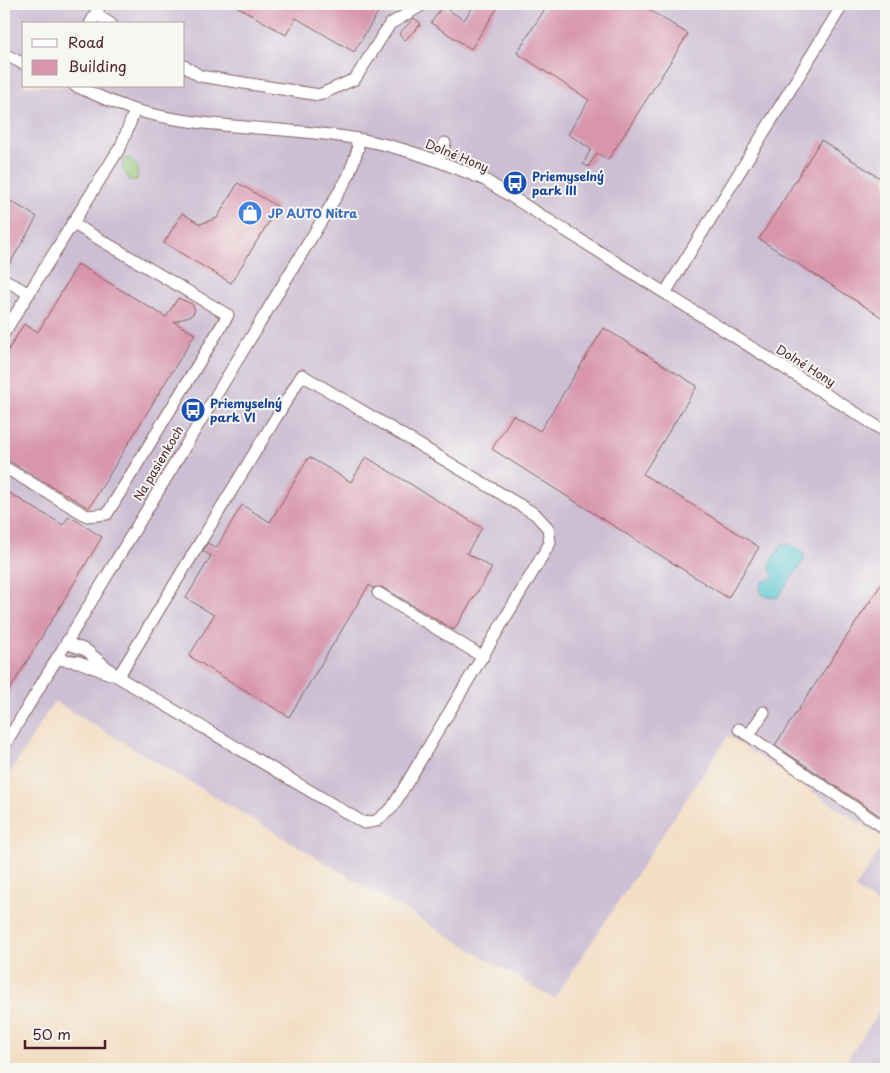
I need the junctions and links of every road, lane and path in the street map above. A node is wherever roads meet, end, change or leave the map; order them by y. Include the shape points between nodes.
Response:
1 (101, 4) edge
2 (424, 4) edge
3 (843, 4) edge
4 (92, 19) edge
5 (4, 54) edge
6 (22, 63) edge
7 (185, 67) edge
8 (80, 88) edge
9 (135, 110) junction
10 (356, 139) junction
11 (445, 143) dead end
12 (439, 160) junction
13 (72, 223) junction
14 (4, 279) edge
15 (665, 293) junction
16 (28, 294) junction
17 (4, 333) edge
18 (886, 432) edge
19 (4, 468) edge
20 (378, 593) dead end
21 (66, 643) junction
22 (483, 657) junction
23 (56, 659) junction
24 (118, 677) junction
25 (764, 712) dead end
26 (4, 746) edge
27 (886, 829) edge

1 - 4 street
2 - 7 street via 390,24 355,79 319,95 200,76
3 - 15 street
5 - 6 street
8 - 9 street, Dolné Hony
9 - 10 street, Dolné Hony via 175,118
9 - 13 street via 121,146
10 - 12 street, Dolné Hony
10 - 21 street, Na pasienkoch via 358,149 348,177
11 - 12 street
12 - 15 street, Dolné Hony via 485,180
13 - 16 street
13 - 19 street via 228,315 107,514 87,516
14 - 16 street
15 - 18 street, Dolné Hony
16 - 17 street
20 - 22 street
21 - 23 street, Na pasienkoch
21 - 24 street via 86,650
22 - 24 street via 392,808 376,821 364,823
22 - 24 street via 550,543 548,528 535,514 302,375
23 - 24 street via 79,662
23 - 26 street, Na pasienkoch
25 - 27 street via 744,732

